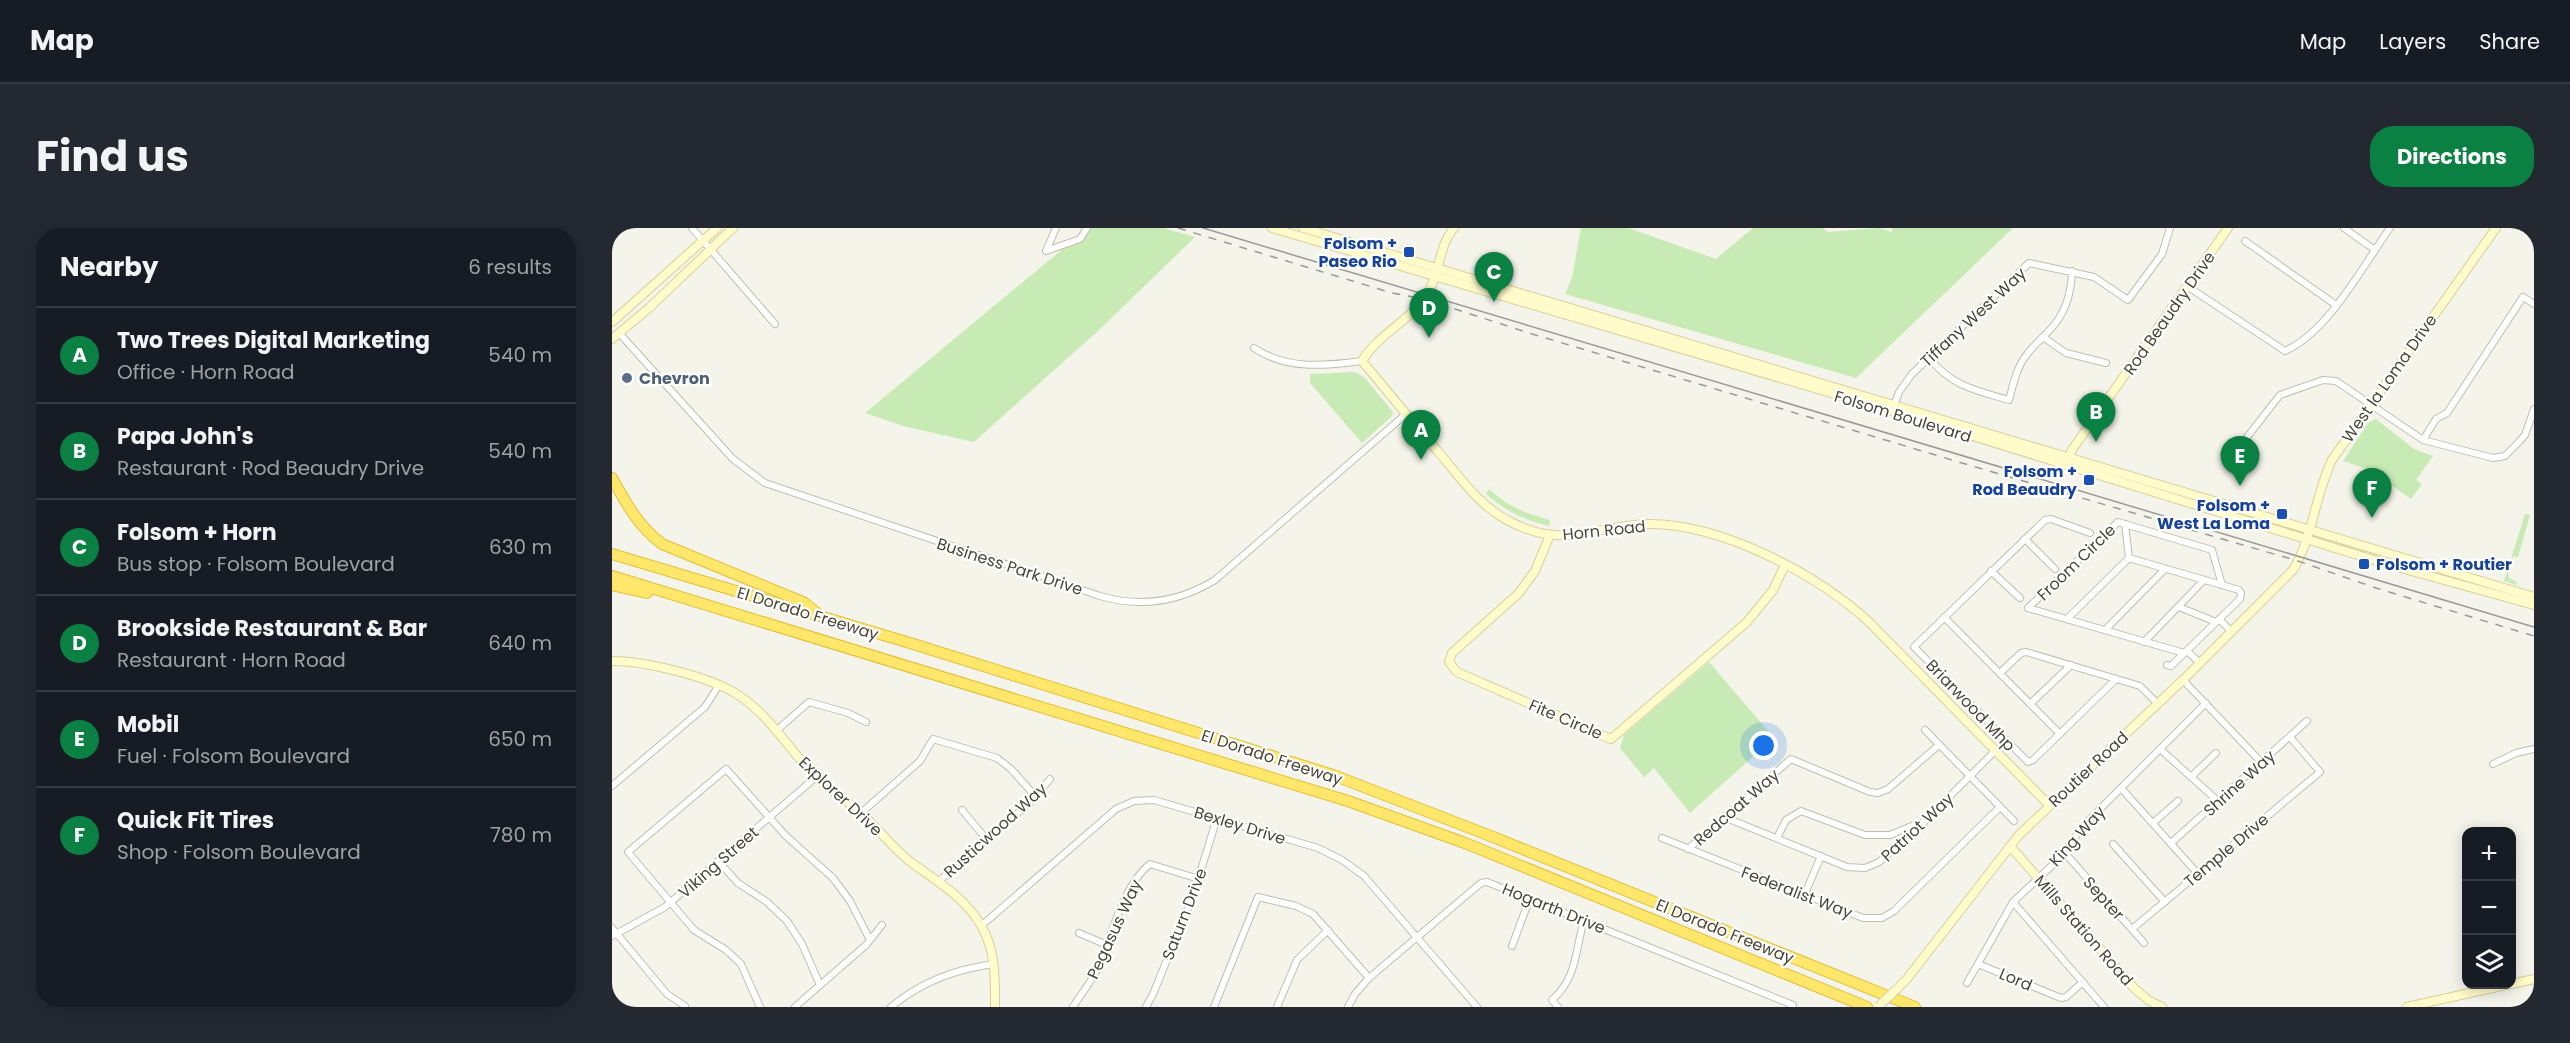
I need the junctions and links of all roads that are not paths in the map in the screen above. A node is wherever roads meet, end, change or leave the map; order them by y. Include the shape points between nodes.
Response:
1 (692, 228) edge
2 (717, 228) edge
3 (733, 228) edge
4 (1056, 228) edge
5 (1087, 228) edge
6 (1272, 228) edge
7 (1304, 228) edge
8 (1454, 228) edge
9 (2170, 228) edge
10 (2228, 228) edge
11 (2344, 228) edge
12 (2390, 228) edge
13 (2496, 228) edge
14 (1286, 232) junction
15 (1331, 236) junction
16 (704, 240) junction
17 (2245, 241) dead end
18 (711, 248) junction
19 (2375, 250) junction
20 (2072, 271) junction
21 (1436, 272) junction
22 (2187, 286) junction
23 (643, 295) junction
24 (1507, 297) junction
25 (1545, 300) junction
26 (2534, 304) edge
27 (2336, 305) junction
28 (612, 322) edge
29 (1591, 323) junction
30 (775, 324) dead end
31 (1634, 327) junction
32 (616, 336) edge
33 (2043, 337) junction
34 (1254, 348) dead end
35 (1929, 358) junction
36 (1362, 361) junction
37 (2106, 363) dead end
38 (2370, 405) junction
39 (1893, 408) junction
40 (2534, 409) edge
41 (1406, 414) junction
42 (2423, 440) junction
43 (2244, 441) dead end
44 (2067, 461) junction
45 (612, 478) edge
46 (2177, 499) junction
47 (2214, 500) junction
48 (2126, 524) junction
49 (2309, 530) junction
50 (2090, 533) dead end
51 (1550, 535) junction
52 (2025, 539) junction
53 (2307, 540) junction
54 (612, 554) edge
55 (2129, 558) junction
56 (2427, 564) junction
57 (1785, 565) junction
58 (2390, 565) junction
59 (2055, 569) dead end
60 (2165, 569) junction
61 (1991, 571) junction
62 (612, 576) edge
63 (2204, 580) junction
64 (612, 585) edge
65 (2222, 585) junction
66 (2534, 597) edge
67 (2020, 598) dead end
68 (2534, 605) edge
69 (2179, 607) junction
70 (725, 611) junction
71 (822, 617) junction
72 (1944, 617) junction
73 (2067, 619) junction
74 (2218, 620) junction
75 (2106, 630) junction
76 (2232, 632) junction
77 (2144, 642) junction
78 (2185, 652) junction
79 (612, 661) edge
80 (2200, 663) junction
81 (2071, 665) junction
82 (2167, 665) dead end
83 (2000, 673) junction
84 (2116, 679) junction
85 (2183, 680) junction
86 (719, 685) junction
87 (2030, 704) junction
88 (2158, 704) junction
89 (2206, 704) junction
90 (2307, 721) dead end
91 (866, 723) dead end
92 (1925, 730) dead end
93 (776, 731) junction
94 (2060, 734) junction
95 (2290, 737) junction
96 (1940, 745) junction
97 (2534, 748) edge
98 (2160, 749) junction
99 (1995, 751) junction
100 (2216, 753) dead end
101 (2262, 763) junction
102 (2493, 764) dead end
103 (816, 777) junction
104 (1970, 777) junction
105 (2191, 777) junction
106 (1050, 779) dead end
107 (612, 786) edge
108 (2121, 788) junction
109 (1036, 797) junction
110 (2178, 801) dead end
111 (2218, 802) junction
112 (2049, 805) junction
113 (2000, 807) junction
114 (962, 810) dead end
115 (861, 813) junction
116 (769, 817) junction
117 (1724, 817) junction
118 (1217, 818) junction
119 (1925, 821) junction
120 (2014, 821) dead end
121 (2153, 823) junction
122 (1662, 838) dead end
123 (1777, 838) junction
124 (987, 840) junction
125 (2171, 843) junction
126 (2113, 844) dead end
127 (2010, 846) junction
128 (1688, 849) junction
129 (2064, 852) junction
130 (1821, 856) junction
131 (718, 861) junction
132 (2198, 874) junction
133 (2039, 877) junction
134 (1198, 879) junction
135 (939, 881) junction
136 (1804, 896) junction
137 (1530, 898) junction
138 (671, 902) junction
139 (2013, 902) junction
140 (2165, 902) junction
141 (1584, 920) junction
142 (882, 925) dead end
143 (981, 926) junction
144 (2132, 929) junction
145 (1328, 930) junction
146 (613, 932) edge
147 (1079, 933) dead end
148 (1418, 937) junction
149 (869, 938) junction
150 (2144, 944) dead end
151 (1107, 945) junction
152 (1512, 945) dead end
153 (994, 964) junction
154 (1978, 964) junction
155 (1369, 978) junction
156 (2534, 979) edge
157 (2083, 982) junction
158 (1967, 983) dead end
159 (2516, 983) edge
160 (820, 985) junction
161 (2488, 989) edge
162 (685, 1006) edge
163 (894, 1006) edge
164 (760, 1007) edge
165 (795, 1007) edge
166 (995, 1007) edge
167 (1072, 1007) edge
168 (1146, 1007) edge
169 (1214, 1007) edge
170 (1277, 1007) edge
171 (1348, 1007) edge
172 (1477, 1007) edge
173 (1558, 1007) edge
174 (1791, 1007) edge
175 (1867, 1007) edge
176 (1878, 1007) edge
177 (1915, 1007) edge
178 (2104, 1007) edge
179 (2162, 1007) edge
180 (2407, 1007) edge

1 - 16 street
2 - 16 street
3 - 18 street
4 - 5 street via 1046,250 1080,239
6 - 14 street, Folsom Boulevard
7 - 15 street, Folsom Boulevard
8 - 21 street via 1446,239
9 - 20 street, Tiffany West Way via 2162,254 2128,300 2094,276
10 - 22 street, Rod Beaudry Drive
11 - 19 street
12 - 19 street
13 - 38 street, West la Loma Drive
14 - 15 street via 1291,229 1325,239
14 - 21 street, Folsom Boulevard
15 - 21 street, Folsom Boulevard
16 - 18 street
16 - 23 street
17 - 27 street
18 - 30 street
18 - 32 street
19 - 27 street
20 - 33 street via 2066,308
20 - 35 street, Tiffany West Way via 2029,264
21 - 24 street, Folsom Boulevard
21 - 25 street, Folsom Boulevard
21 - 36 street via 1417,307
22 - 27 street via 2285,351 2314,333
22 - 44 street, Rod Beaudry Drive
23 - 28 street
23 - 32 street via 623,318
24 - 25 street via 1535,303
24 - 29 street, Folsom Boulevard
25 - 31 street, Folsom Boulevard
26 - 42 street via 2523,297 2447,413 2436,419
29 - 31 street via 1603,322 1630,330
29 - 39 street, Folsom Boulevard
31 - 39 street, Folsom Boulevard
32 - 41 street, Business Park Drive via 733,459 765,483 1126,602 1173,599 1215,580
33 - 35 street via 2021,363 2009,400 1961,386
33 - 37 street via 2066,353
34 - 36 street via 1297,365
35 - 39 street, Tiffany West Way via 1906,381
36 - 41 street, Horn Road
38 - 42 street
38 - 43 street via 2336,381 2323,380 2280,395
38 - 49 street, West la Loma Drive via 2332,460
39 - 44 street, Folsom Boulevard
40 - 42 street via 2525,435 2501,457
41 - 51 street, Horn Road via 1482,502 1515,524
44 - 46 street, Folsom Boulevard
44 - 47 street, Folsom Boulevard
45 - 71 highway via 635,518 662,544 803,602
46 - 47 street
46 - 53 street, Folsom Boulevard
47 - 49 street, Folsom Boulevard
48 - 55 street
48 - 65 street, Froom Circle via 2212,550
48 - 73 street, Froom Circle via 2118,522 2028,608
49 - 53 street, West la Loma Drive
49 - 56 street, Folsom Boulevard
50 - 52 street, Briarwood Mhp via 2048,519
51 - 57 street, Horn Road via 1575,536 1635,525 1664,525 1739,543
51 - 57 street, Fite Circle via 1535,571 1519,593 1452,653 1449,662 1457,672 1611,739 1748,622 1773,590
52 - 59 street
52 - 61 street, Briarwood Mhp
53 - 58 street, Folsom Boulevard
53 - 76 street, Routier Road via 2293,570
54 - 71 highway, El Dorado Freeway
55 - 60 street
55 - 73 street
56 - 58 street via 2422,568 2401,563
56 - 66 street, Folsom Boulevard
57 - 99 street, Horn Road via 1851,606
58 - 68 street, Folsom Boulevard
60 - 63 street
60 - 75 street
61 - 67 street
61 - 72 street, Briarwood Mhp
62 - 70 highway, El Dorado Freeway
63 - 65 street
63 - 69 street
64 - 70 highway
65 - 74 street via 2239,590 2242,595
69 - 74 street
69 - 77 street
70 - 175 highway, El Dorado Freeway via 1348,801 1465,843
71 - 177 highway, El Dorado Freeway via 1333,775
72 - 83 street
72 - 94 street, Briarwood Mhp via 1914,646 2024,760 2033,760
73 - 75 street, Froom Circle
74 - 76 street
74 - 78 street
75 - 77 street, Froom Circle
76 - 80 street, Routier Road
77 - 78 street, Froom Circle
78 - 80 street
78 - 82 street via 2171,666
79 - 86 street, Explorer Drive via 647,665
80 - 85 street, Routier Road
81 - 83 street via 2023,652
81 - 84 street
81 - 87 street
83 - 87 street
84 - 88 street via 2140,686
84 - 94 street, Briarwood Mhp
85 - 88 street, Routier Road
85 - 89 street
86 - 93 street, Explorer Drive via 749,702
86 - 107 street via 705,707
87 - 94 street
88 - 112 street, Routier Road
89 - 98 street, King Way
89 - 101 street
90 - 95 street, Shrine Way
91 - 93 street via 848,713 809,702
92 - 96 street
93 - 103 street, Explorer Drive
95 - 101 street, Shrine Way
95 - 132 street, Temple Drive via 2320,772
96 - 104 street
96 - 117 street, Redcoat Way via 1878,793 1791,759
97 - 102 street
98 - 105 street
98 - 108 street, King Way
99 - 104 street, Patriot Way
99 - 112 street, Horn Road
100 - 105 street
101 - 111 street, Shrine Way
103 - 115 street, Explorer Drive
103 - 116 street, Viking Street
104 - 113 street
104 - 119 street, Patriot Way
105 - 111 street
106 - 109 street, Rusticwood Way
108 - 121 street
108 - 129 street, King Way via 2084,825
109 - 115 street via 997,758 933,739 920,761
109 - 124 street, Rusticwood Way
110 - 121 street
111 - 125 street, Shrine Way
112 - 127 street, Routier Road
113 - 120 street
113 - 136 street, Federalist Way via 1888,915 1863,918
114 - 124 street
115 - 135 street, Explorer Drive via 899,852
116 - 131 street, Viking Street
116 - 138 street via 726,769 628,852
116 - 149 street via 833,878
117 - 123 street, Patriot Way
117 - 128 street, Redcoat Way
118 - 134 street, Saturn Drive
118 - 143 street, Bexley Drive via 1154,800 1122,805
118 - 148 street, Bexley Drive via 1318,848 1342,860 1364,876
119 - 123 street via 1890,835 1865,835 1801,811 1786,820
119 - 130 street, Patriot Way via 1873,866 1853,869
121 - 125 street
122 - 128 street, Federalist Way
123 - 130 street, Patriot Way
124 - 135 street, Rusticwood Way
125 - 132 street
126 - 140 street
127 - 133 street, Mills Station Road
127 - 176 street, Routier Road, bridge via 1906,981
128 - 136 street, Federalist Way
129 - 133 street, King Way
129 - 144 street, Septer
130 - 136 street
131 - 138 street, Viking Street
131 - 160 street via 738,883 787,921
132 - 140 street, Temple Drive
133 - 139 street, King Way
133 - 179 street, Mills Station Road via 2135,989
134 - 151 street, Pegasus Way via 1150,864 1132,884
134 - 168 street, Saturn Drive
135 - 143 street, Explorer Drive via 959,898
137 - 141 street, Hogarth Drive
137 - 148 street, Hogarth Drive via 1491,882 1481,883
137 - 152 street
138 - 146 street, Viking Street
138 - 164 street via 699,934 741,964
139 - 154 street, King Way
139 - 157 street
140 - 144 street, Temple Drive
141 - 173 street via 1573,973 1552,1000
141 - 174 street, Hogarth Drive
142 - 149 street
143 - 153 street, Explorer Drive
144 - 150 street, Septer
145 - 155 street
145 - 169 street via 1302,908 1258,897
145 - 170 street via 1297,960
146 - 162 street via 667,993
147 - 151 street
148 - 155 street, Hogarth Drive
148 - 172 street, Bexley Drive
149 - 160 street
151 - 167 street, Pegasus Way via 1092,980
153 - 163 street via 944,975
153 - 166 street, Explorer Drive
154 - 157 street, Lord via 2061,998
154 - 158 street, King Way
155 - 171 street, Hogarth Drive
156 - 159 street
157 - 178 street
160 - 165 street
161 - 180 street

